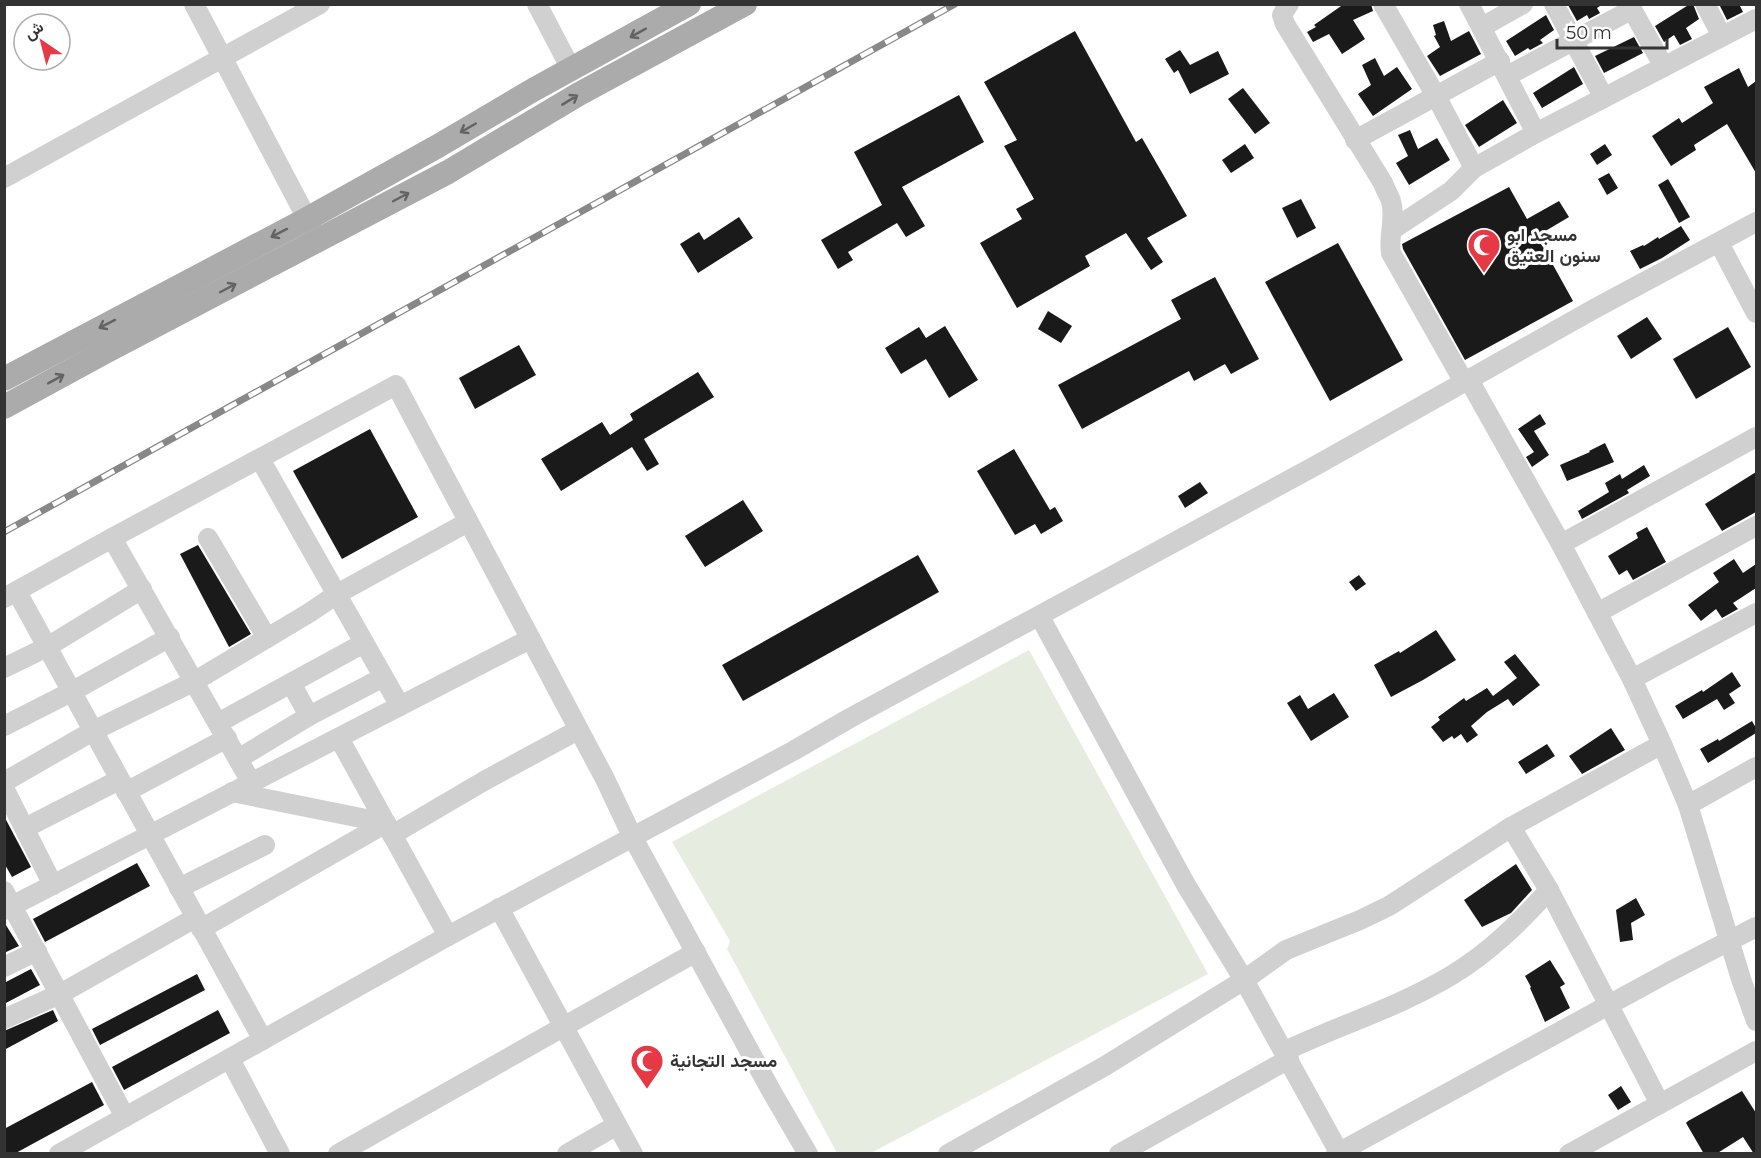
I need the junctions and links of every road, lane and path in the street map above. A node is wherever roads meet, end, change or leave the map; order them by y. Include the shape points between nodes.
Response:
1 (194, 4) edge
2 (320, 4) edge
3 (537, 4) edge
4 (689, 4) edge
5 (745, 4) edge
6 (1289, 4) edge
7 (1383, 4) edge
8 (1469, 4) edge
9 (1523, 4) edge
10 (1554, 4) edge
11 (1705, 4) edge
12 (1630, 7) edge
13 (1756, 19) edge
14 (1482, 27) junction
15 (1722, 36) junction
16 (1574, 41) junction
17 (222, 60) junction
18 (1664, 67) junction
19 (571, 69) junction
20 (1504, 69) junction
21 (1436, 96) junction
22 (1604, 98) junction
23 (1536, 133) junction
24 (1355, 140) junction
25 (1474, 168) junction
26 (4, 178) edge
27 (307, 219) junction
28 (1756, 222) edge
29 (1392, 230) junction
30 (319, 240) junction
31 (1719, 243) junction
32 (1756, 314) edge
33 (4, 380) edge
34 (1466, 381) junction
35 (4, 407) edge
36 (1756, 437) edge
37 (260, 459) junction
38 (468, 522) junction
39 (1756, 526) edge
40 (112, 538) junction
41 (208, 538) dead end
42 (1560, 544) junction
43 (142, 589) junction
44 (337, 594) junction
45 (11, 595) edge
46 (1597, 613) junction
47 (1756, 613) edge
48 (1040, 617) junction
49 (170, 638) junction
50 (267, 638) junction
51 (530, 639) junction
52 (364, 643) junction
53 (47, 647) junction
54 (4, 668) edge
55 (1632, 679) junction
56 (378, 680) dead end
57 (195, 681) junction
58 (291, 683) junction
59 (71, 692) junction
60 (400, 706) junction
61 (309, 716) junction
62 (4, 726) edge
63 (223, 730) junction
64 (578, 730) junction
65 (93, 731) junction
66 (339, 738) junction
67 (1662, 744) junction
68 (238, 759) junction
69 (1756, 767) edge
70 (4, 782) edge
71 (251, 782) junction
72 (123, 786) junction
73 (4, 788) edge
74 (232, 792) junction
75 (1688, 805) junction
76 (1510, 827) junction
77 (25, 828) junction
78 (389, 829) junction
79 (150, 835) junction
80 (632, 836) junction
81 (265, 845) dead end
82 (54, 885) junction
83 (179, 888) junction
84 (1549, 890) junction
85 (7, 902) edge
86 (499, 908) junction
87 (198, 923) junction
88 (1756, 927) edge
89 (448, 936) junction
90 (1730, 940) junction
91 (37, 951) junction
92 (696, 952) junction
93 (4, 967) edge
94 (1244, 980) junction
95 (60, 994) junction
96 (1609, 1006) junction
97 (4, 1019) edge
98 (1756, 1021) edge
99 (563, 1025) junction
100 (263, 1040) junction
101 (1756, 1051) edge
102 (1287, 1055) junction
103 (230, 1059) junction
104 (1660, 1104) junction
105 (125, 1117) junction
106 (617, 1125) junction
107 (981, 1146) edge
108 (1339, 1153) edge
109 (59, 1154) edge
110 (280, 1154) edge
111 (338, 1154) edge
112 (567, 1154) edge
113 (633, 1154) edge
114 (808, 1154) edge
115 (948, 1154) edge
116 (1119, 1154) edge
117 (1569, 1154) edge

1 - 17 street
2 - 17 street
3 - 19 street
4 -> 19 main road
30 -> 5 main road via 448,172 579,94
6 - 24 street via 1282,15 1285,24
7 - 21 street
8 - 14 street
9 - 14 street
10 - 16 street
11 - 15 street
12 - 16 street
12 - 18 street
13 - 15 street
14 - 20 street
15 - 18 street
16 - 20 street
16 - 22 street
17 - 26 street
17 - 27 street
18 - 22 street
19 -> 27 main road
20 - 21 street
20 - 23 street
21 - 24 street
21 - 25 street
22 - 23 street
23 - 25 street
24 - 29 street via 1391,200
25 - 29 street via 1451,191
27 - 30 street
27 -> 33 main road
28 - 31 street
29 - 34 street via 1391,253
35 -> 30 main road
31 - 32 street
31 - 34 street
34 - 42 street
34 - 48 street
36 - 42 street
37 - 38 street via 396,385
37 - 40 street
37 - 44 street
38 - 44 street
38 - 51 street
39 - 46 street
40 - 43 street
40 - 45 street
41 - 50 street
42 - 46 street
43 - 49 street
43 - 53 street
44 - 50 street
44 - 52 street
45 - 53 street
46 - 55 street
47 - 55 street
48 - 80 street
48 - 94 street via 1186,885
49 - 57 street
49 - 59 street
50 - 57 street
51 - 60 street
51 - 64 street
52 - 58 street
52 - 60 street
53 - 54 street
53 - 59 street
55 - 67 street
56 - 61 street
57 - 63 street
57 - 65 street
58 - 61 street
58 - 63 street
59 - 62 street
59 - 65 street
60 - 66 street
61 - 68 street
63 - 68 street
63 - 72 street
64 - 78 street
64 - 80 street
65 - 70 street
65 - 72 street
66 - 71 street
66 - 78 street
67 - 75 street
67 - 76 street
68 - 71 street
69 - 75 street
71 - 74 street
72 - 77 street
72 - 79 street
73 - 77 street
74 - 78 street
74 - 79 street
75 - 90 street
76 - 84 street
76 - 94 street via 1389,906 1286,950
77 - 82 street
78 - 87 street
78 - 89 street
79 - 82 street
79 - 83 street
80 - 86 street
80 - 92 street
81 - 83 street
82 - 85 street
83 - 87 street
84 - 96 street
84 - 102 street via 1502,939 1454,974 1370,1016 1322,1034
85 - 91 street
86 - 89 street
86 - 99 street
87 - 95 street
87 - 100 street
88 - 90 street
89 - 100 street
90 - 96 street
90 - 98 street
91 - 93 street
91 - 95 street
92 - 99 street
92 - 114 street
94 - 102 street
94 - 107 street
95 - 97 street
95 - 105 street
96 - 104 street
96 - 108 street
99 - 106 street
99 - 111 street
100 - 103 street
101 - 104 street
102 - 108 street
102 - 116 street
103 - 105 street
103 - 110 street
104 - 117 street
105 - 109 street
106 - 112 street
106 - 113 street
107 - 115 street

